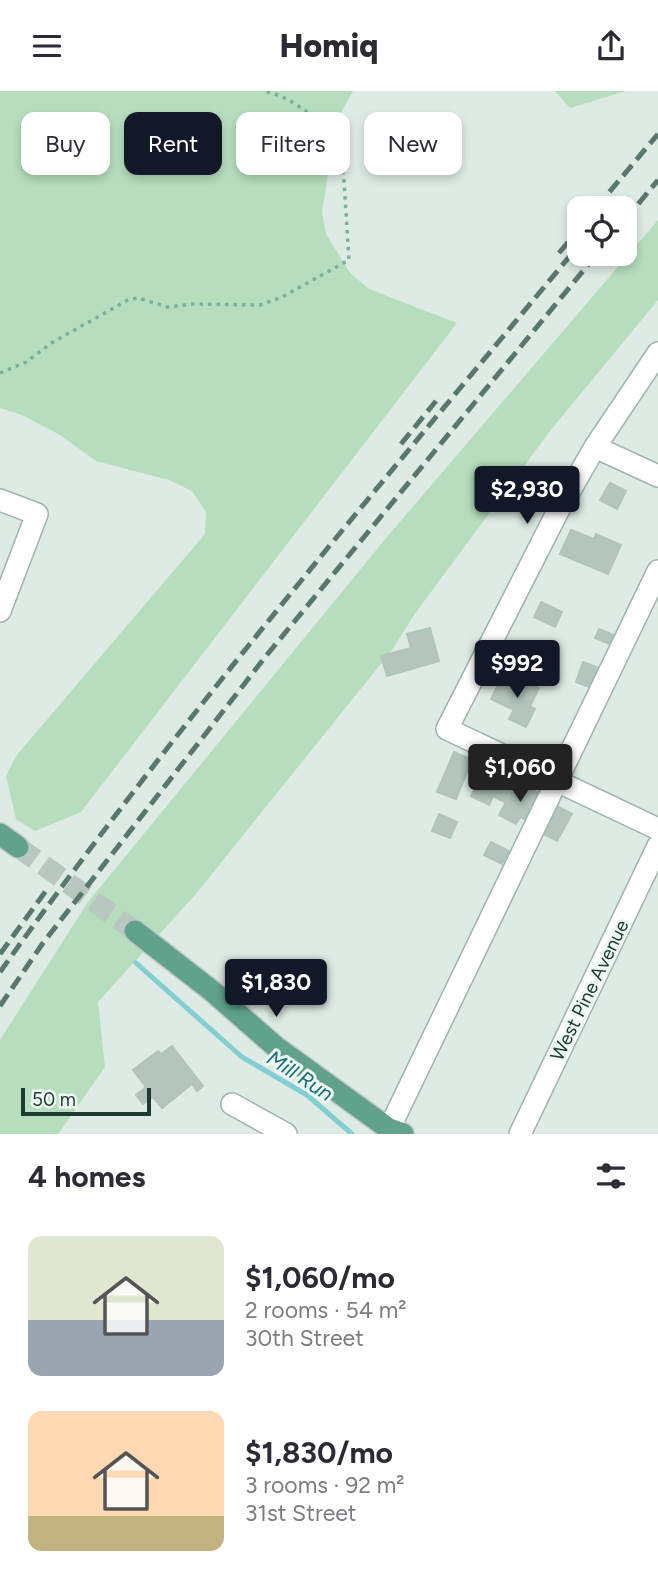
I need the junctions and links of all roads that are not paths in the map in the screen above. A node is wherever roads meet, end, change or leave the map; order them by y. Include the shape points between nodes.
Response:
1 (658, 353) edge
2 (595, 447) junction
3 (658, 477) edge
4 (0, 500) edge
5 (658, 571) edge
6 (0, 611) edge
7 (555, 781) junction
8 (658, 828) edge
9 (0, 834) edge
10 (658, 846) edge
11 (18, 847) tunnel mouth
12 (135, 931) tunnel mouth
13 (232, 1104) dead end
14 (396, 1131) edge
15 (286, 1134) edge
16 (520, 1134) edge

1 - 2 street
2 - 3 street
2 - 7 street via 447,729
4 - 6 street via 37,515
5 - 7 street
7 - 8 street
7 - 14 street
9 - 11 main road
10 - 16 street, West Pine Avenue
12 - 14 main road via 276,1047
13 - 15 street

